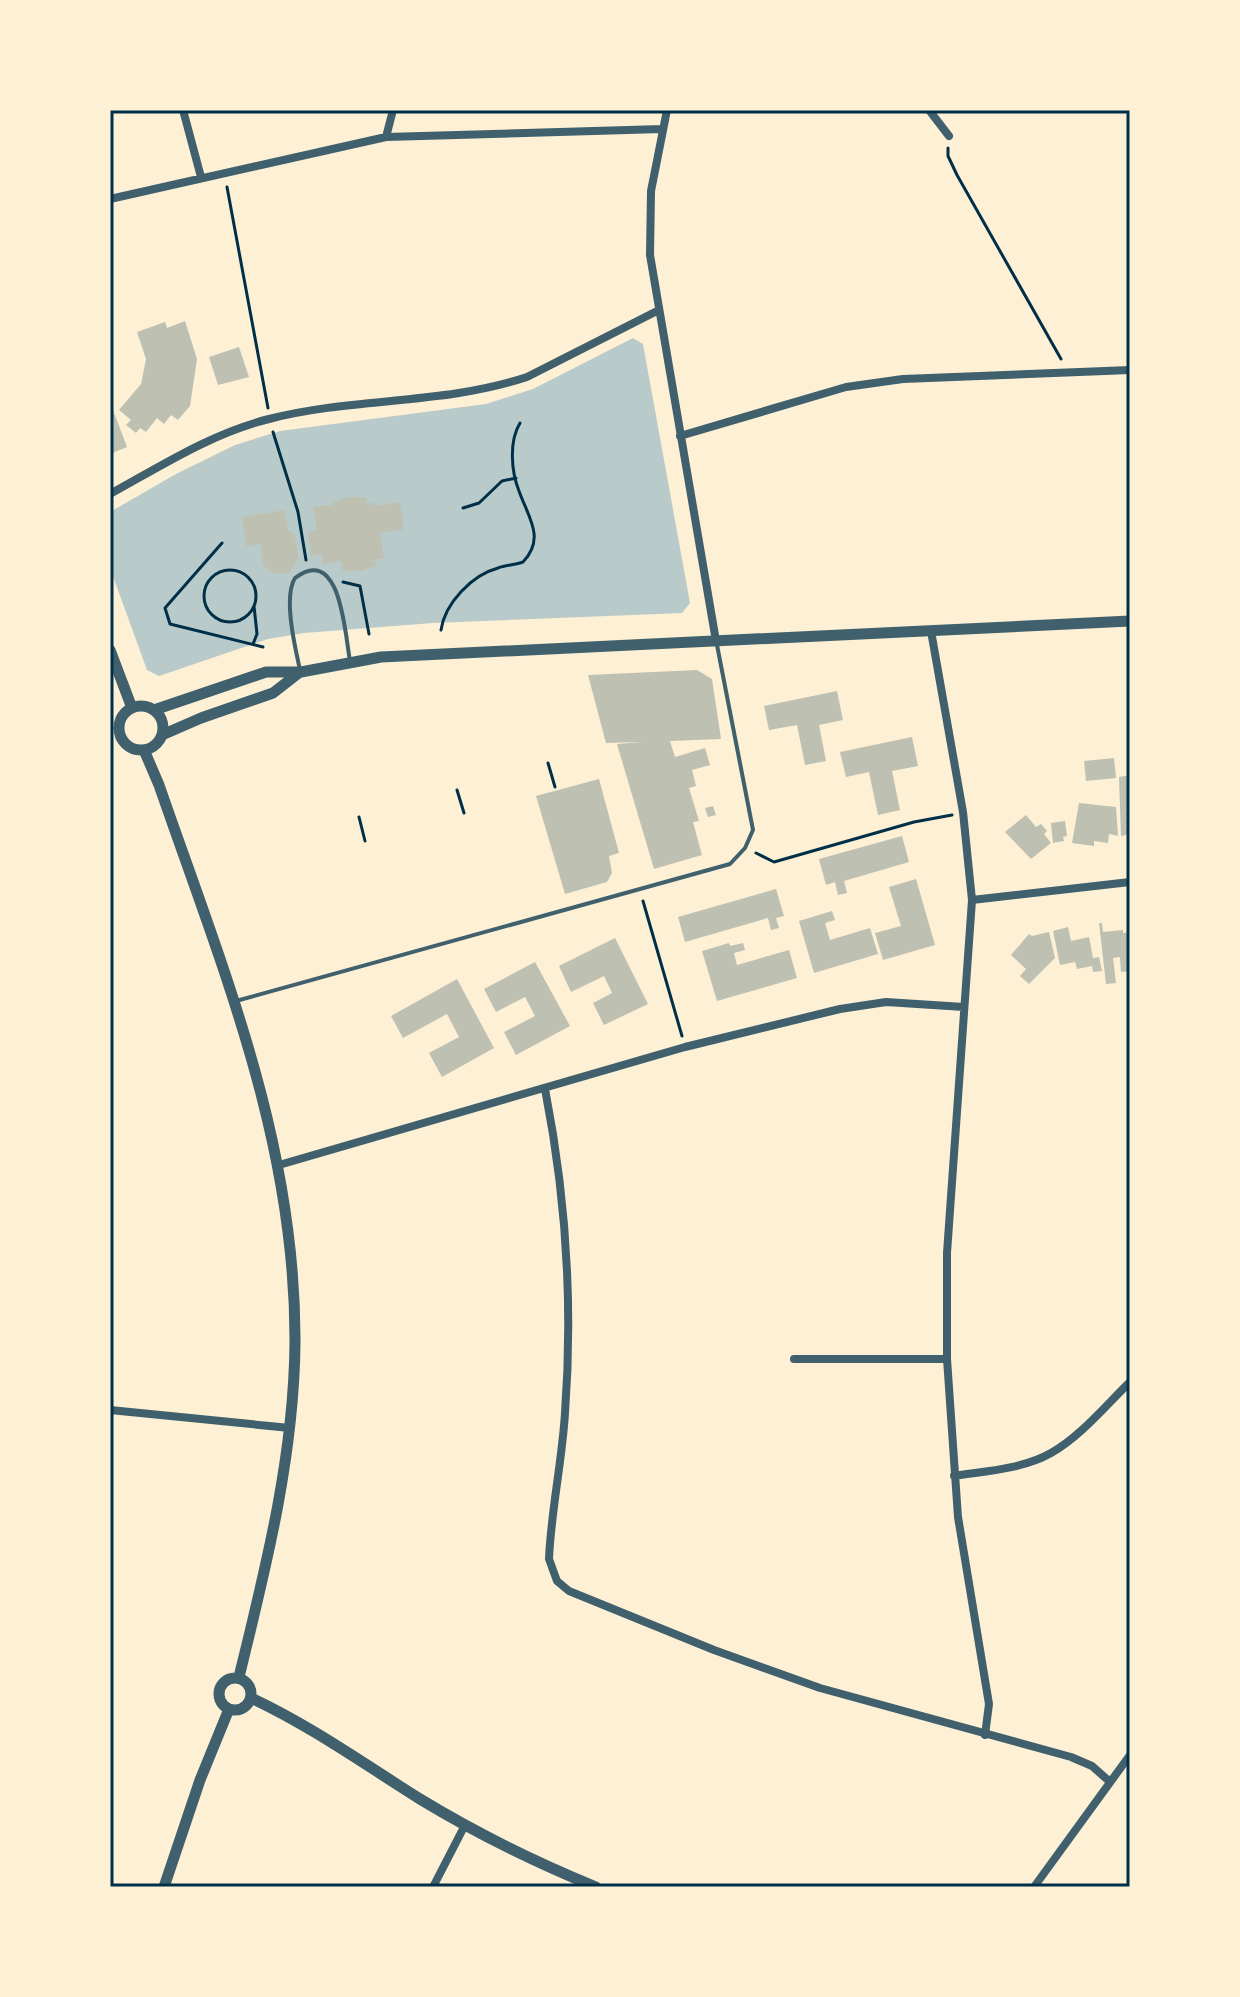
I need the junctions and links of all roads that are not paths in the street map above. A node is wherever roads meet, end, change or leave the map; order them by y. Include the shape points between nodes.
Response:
1 (183, 110) edge
2 (393, 110) edge
3 (667, 110) edge
4 (929, 110) edge
5 (662, 129) junction
6 (949, 136) road end
7 (386, 137) junction
8 (201, 177) junction
9 (110, 199) edge
10 (659, 310) junction
11 (1130, 370) edge
12 (680, 436) junction
13 (110, 494) edge
14 (1130, 621) edge
15 (931, 631) junction
16 (716, 641) junction
17 (110, 650) edge
18 (350, 662) junction
19 (301, 672) junction
20 (132, 708) junction
21 (154, 710) junction
22 (162, 735) junction
23 (144, 750) junction
24 (1130, 882) edge
25 (972, 900) junction
26 (234, 1002) junction
27 (964, 1007) junction
28 (545, 1089) junction
29 (279, 1165) junction
30 (794, 1359) dead end
31 (947, 1359) junction
32 (1130, 1382) edge
33 (110, 1410) edge
34 (290, 1428) junction
35 (954, 1476) junction
36 (239, 1677) junction
37 (251, 1698) junction
38 (229, 1709) junction
39 (985, 1735) junction
40 (1130, 1755) edge
41 (1109, 1781) junction
42 (465, 1825) junction
43 (164, 1887) edge
44 (433, 1887) edge
45 (596, 1887) edge
46 (1034, 1887) edge

1 - 8 street
2 - 7 street
3 - 5 street
4 - 6 street
5 - 7 street
5 - 10 street via 649,232
7 - 8 street
8 - 9 street
10 - 12 street
10 - 13 street via 527,377 433,398 312,410 248,425
11 - 12 street via 866,383
12 - 16 street
14 - 15 street
15 - 16 street
15 - 25 street via 970,856
16 - 18 street
16 - 26 lane via 753,830 730,864
17 - 20 street
18 - 19 street
18 - 19 lane via 334,583 322,573 308,571 295,578 289,594
19 - 21 street via 266,672
19 - 22 street via 273,693
20 - 21 street
20 - 23 street via 120,722 120,734 127,745
21 - 22 street via 162,721
22 - 23 street
23 - 26 street
24 - 25 street
25 - 27 street
26 - 29 street
27 - 28 street via 886,1002 840,1009
27 - 31 street via 947,1253
28 - 29 street
28 - 39 street via 560,1184 568,1291 565,1412 549,1559 557,1581 569,1591 714,1650
29 - 34 street via 295,1341
30 - 31 street
31 - 35 street
32 - 35 street via 1051,1453 1027,1463
33 - 34 street
34 - 36 street via 272,1536
35 - 39 street via 989,1704
36 - 37 street via 250,1686
36 - 38 street via 227,1679 219,1691
37 - 38 street via 241,1709
37 - 42 street
38 - 43 street
39 - 41 street via 1071,1757
40 - 41 street
41 - 46 street
42 - 44 street
42 - 45 street

